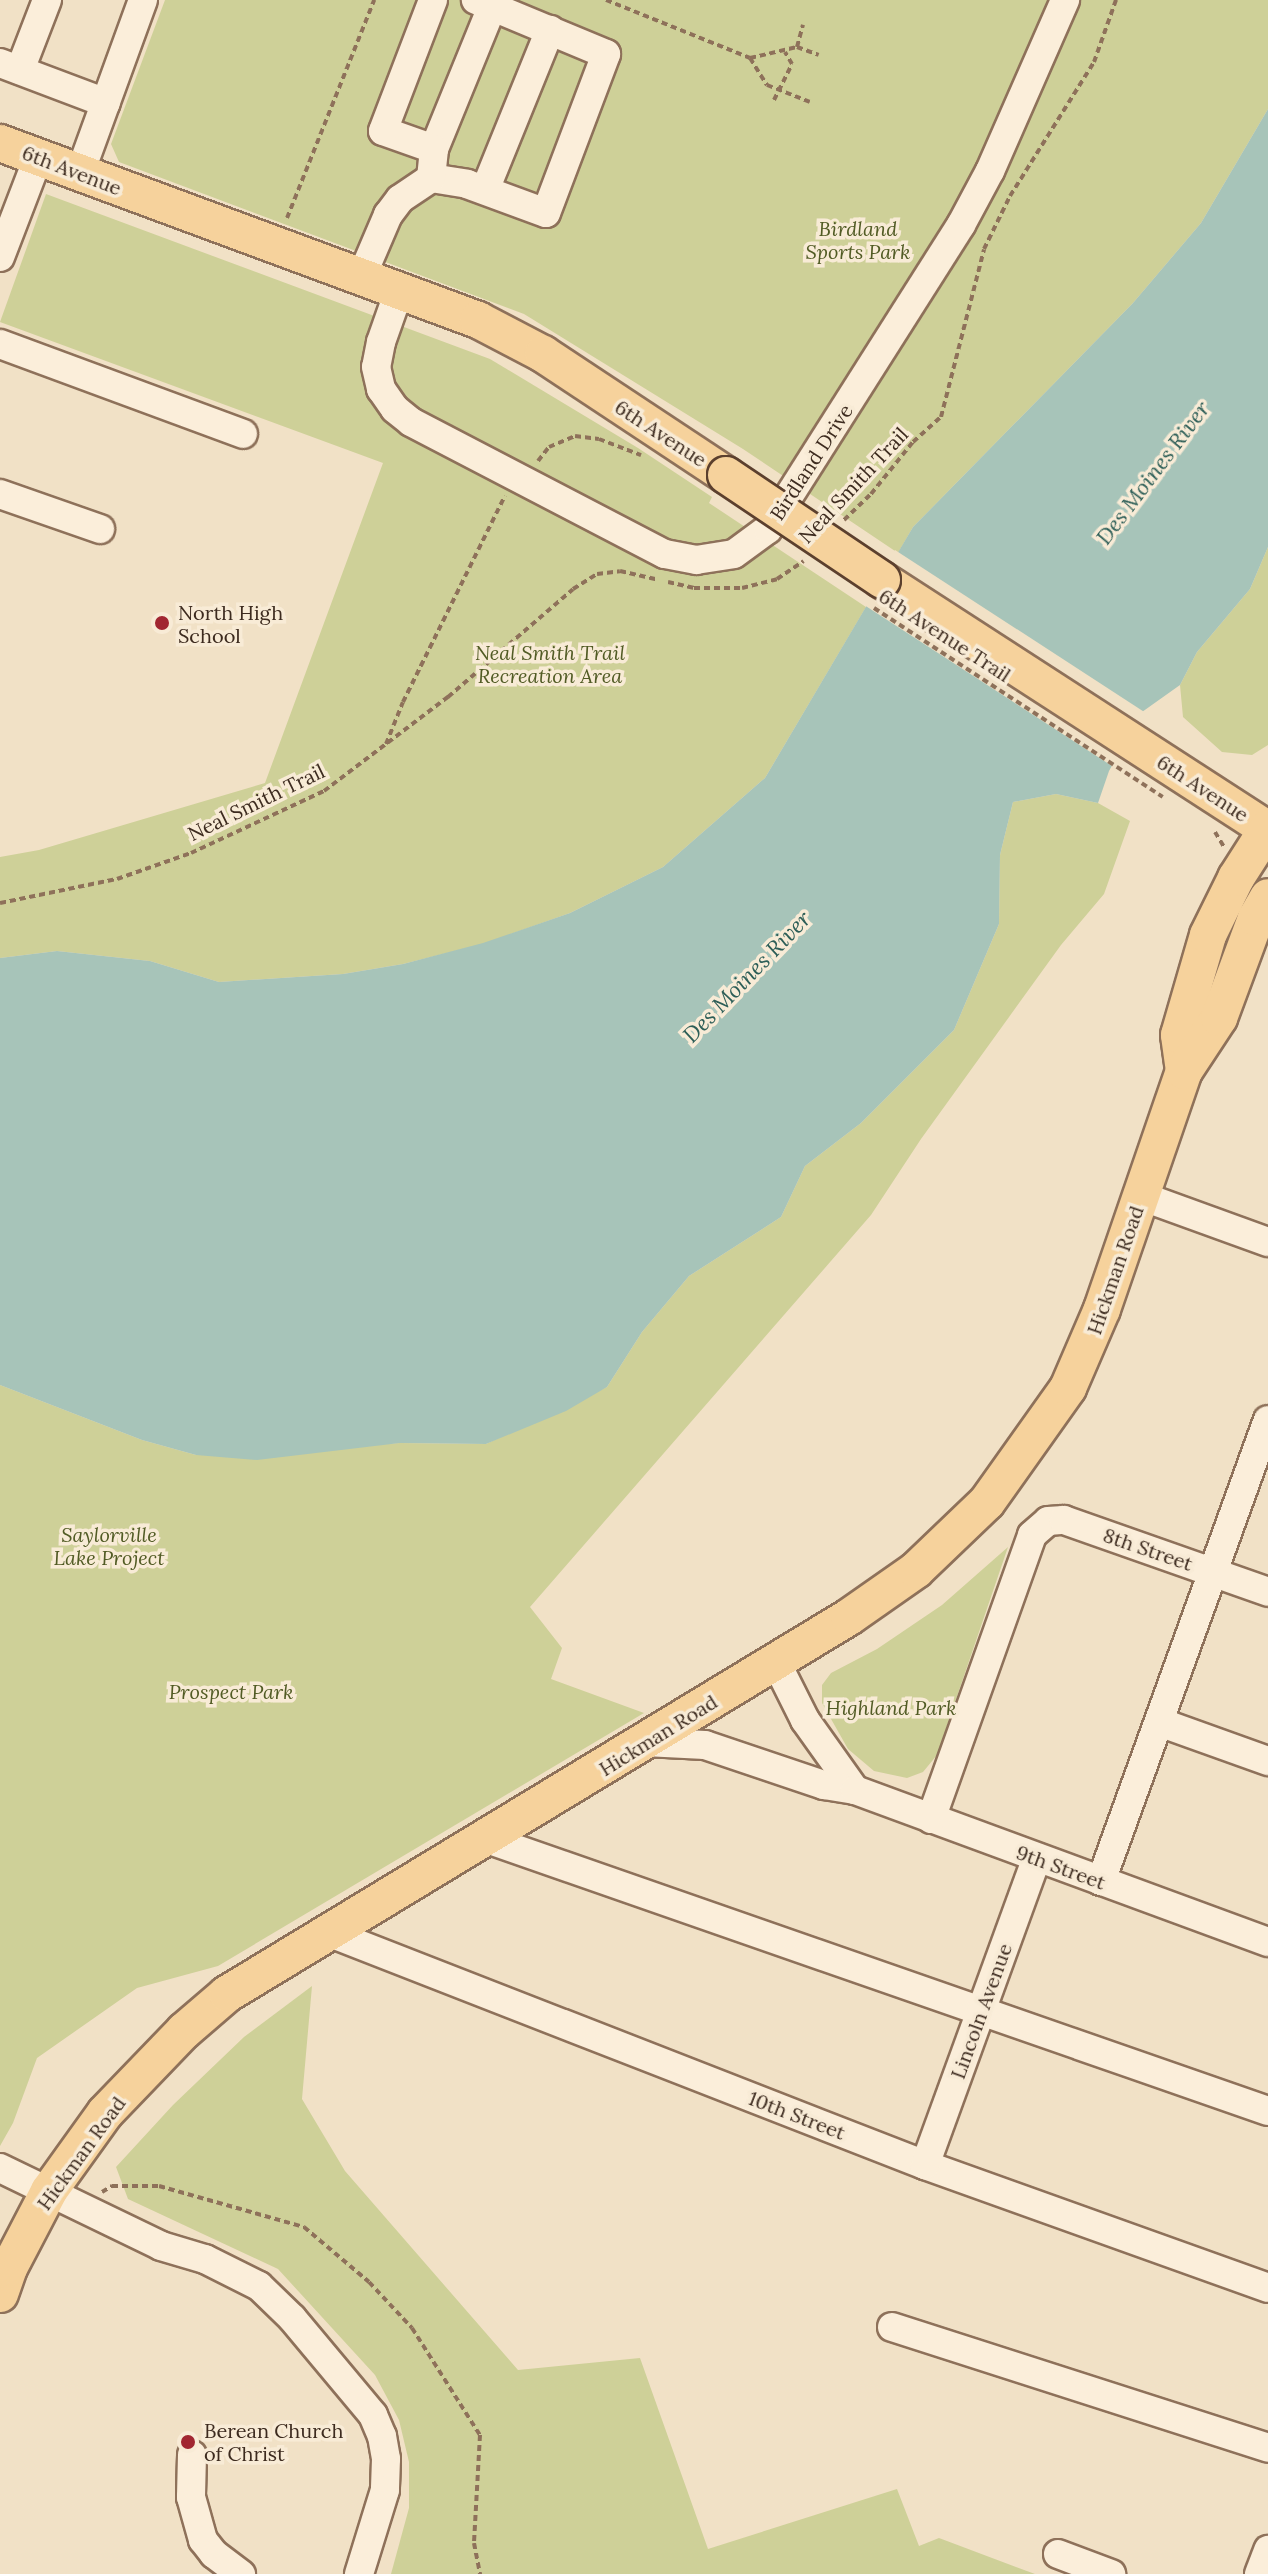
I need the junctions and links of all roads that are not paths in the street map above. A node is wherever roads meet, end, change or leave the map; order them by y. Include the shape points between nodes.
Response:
1 (47, 0) edge
2 (143, 0) edge
3 (433, 0) edge
4 (1065, 0) edge
5 (484, 3) edge
6 (550, 30) junction
7 (10, 66) edge
8 (106, 103) junction
9 (0, 143) edge
10 (434, 149) junction
11 (38, 158) junction
12 (80, 173) junction
13 (431, 178) junction
14 (485, 190) junction
15 (0, 257) edge
16 (361, 278) junction
17 (399, 291) junction
18 (0, 344) edge
19 (243, 434) dead end
20 (0, 494) edge
21 (100, 529) dead end
22 (1268, 829) edge
23 (1268, 897) edge
24 (1184, 1071) junction
25 (1141, 1196) junction
26 (1268, 1242) edge
27 (1268, 1421) edge
28 (1213, 1572) junction
29 (1268, 1592) edge
30 (776, 1662) junction
31 (1159, 1722) junction
32 (645, 1742) junction
33 (1268, 1761) edge
34 (855, 1790) junction
35 (931, 1819) junction
36 (487, 1839) junction
37 (1037, 1858) junction
38 (1101, 1881) junction
39 (330, 1933) junction
40 (1268, 1942) edge
41 (982, 2009) junction
42 (1268, 2111) edge
43 (925, 2165) junction
44 (0, 2168) edge
45 (64, 2199) junction
46 (1268, 2288) edge
47 (0, 2294) edge
48 (892, 2327) dead end
49 (1268, 2448) edge
50 (192, 2455) dead end
51 (1268, 2550) edge
52 (1058, 2554) dead end
53 (241, 2574) edge
54 (359, 2574) edge
55 (1111, 2574) edge
56 (1259, 2574) edge

1 - 7 street
2 - 8 street
3 - 10 street via 383,131
4 - 17 street, Birdland Drive via 961,225 775,519 751,545 734,554 710,560 665,554 411,422 381,389 376,367
5 - 6 street
5 - 10 street
6 - 14 street
6 - 14 street via 606,54 546,213
7 - 8 street
8 - 12 street
9 - 11 main road, 6th Avenue
10 - 13 street
11 - 12 main road, 6th Avenue
11 - 15 street
12 - 16 main road, 6th Avenue
13 - 14 street
13 - 16 street via 400,199 388,215
16 - 17 main road, 6th Avenue
17 - 22 main road, 6th Avenue, bridge via 515,338 726,475 1170,785
18 - 19 street
20 - 21 street
22 - 24 main road, Hickman Road via 1208,935 1179,1035
23 - 24 main road, Hickman Road via 1219,1018
24 - 25 main road, Hickman Road
25 - 26 street
25 - 30 main road, Hickman Road via 1098,1321 1068,1388 987,1502 916,1570
27 - 28 street
28 - 29 street, 8th Street
28 - 31 street
28 - 35 street, 8th Street via 1064,1520 1048,1521 1032,1535
30 - 32 main road, Hickman Road
30 - 34 street via 805,1720
31 - 33 street
31 - 38 street
32 - 34 street, 9th Street via 705,1745 824,1785
32 - 36 main road, Hickman Road
34 - 35 street, 9th Street
35 - 37 street, 9th Street
36 - 39 main road, Hickman Road
36 - 41 street
37 - 38 street, 9th Street
37 - 41 street, Lincoln Avenue
38 - 40 street, 9th Street
39 - 43 street, 10th Street
39 - 45 main road, Hickman Road via 227,1994 184,2031 105,2113
41 - 42 street
41 - 43 street, Lincoln Avenue
43 - 46 street, 10th Street
44 - 45 street
45 - 47 main road, Hickman Road via 9,2268
45 - 54 street via 259,2286 366,2405 382,2436 385,2490
48 - 49 street
50 - 53 street via 191,2497 203,2540
51 - 56 street
52 - 55 street

